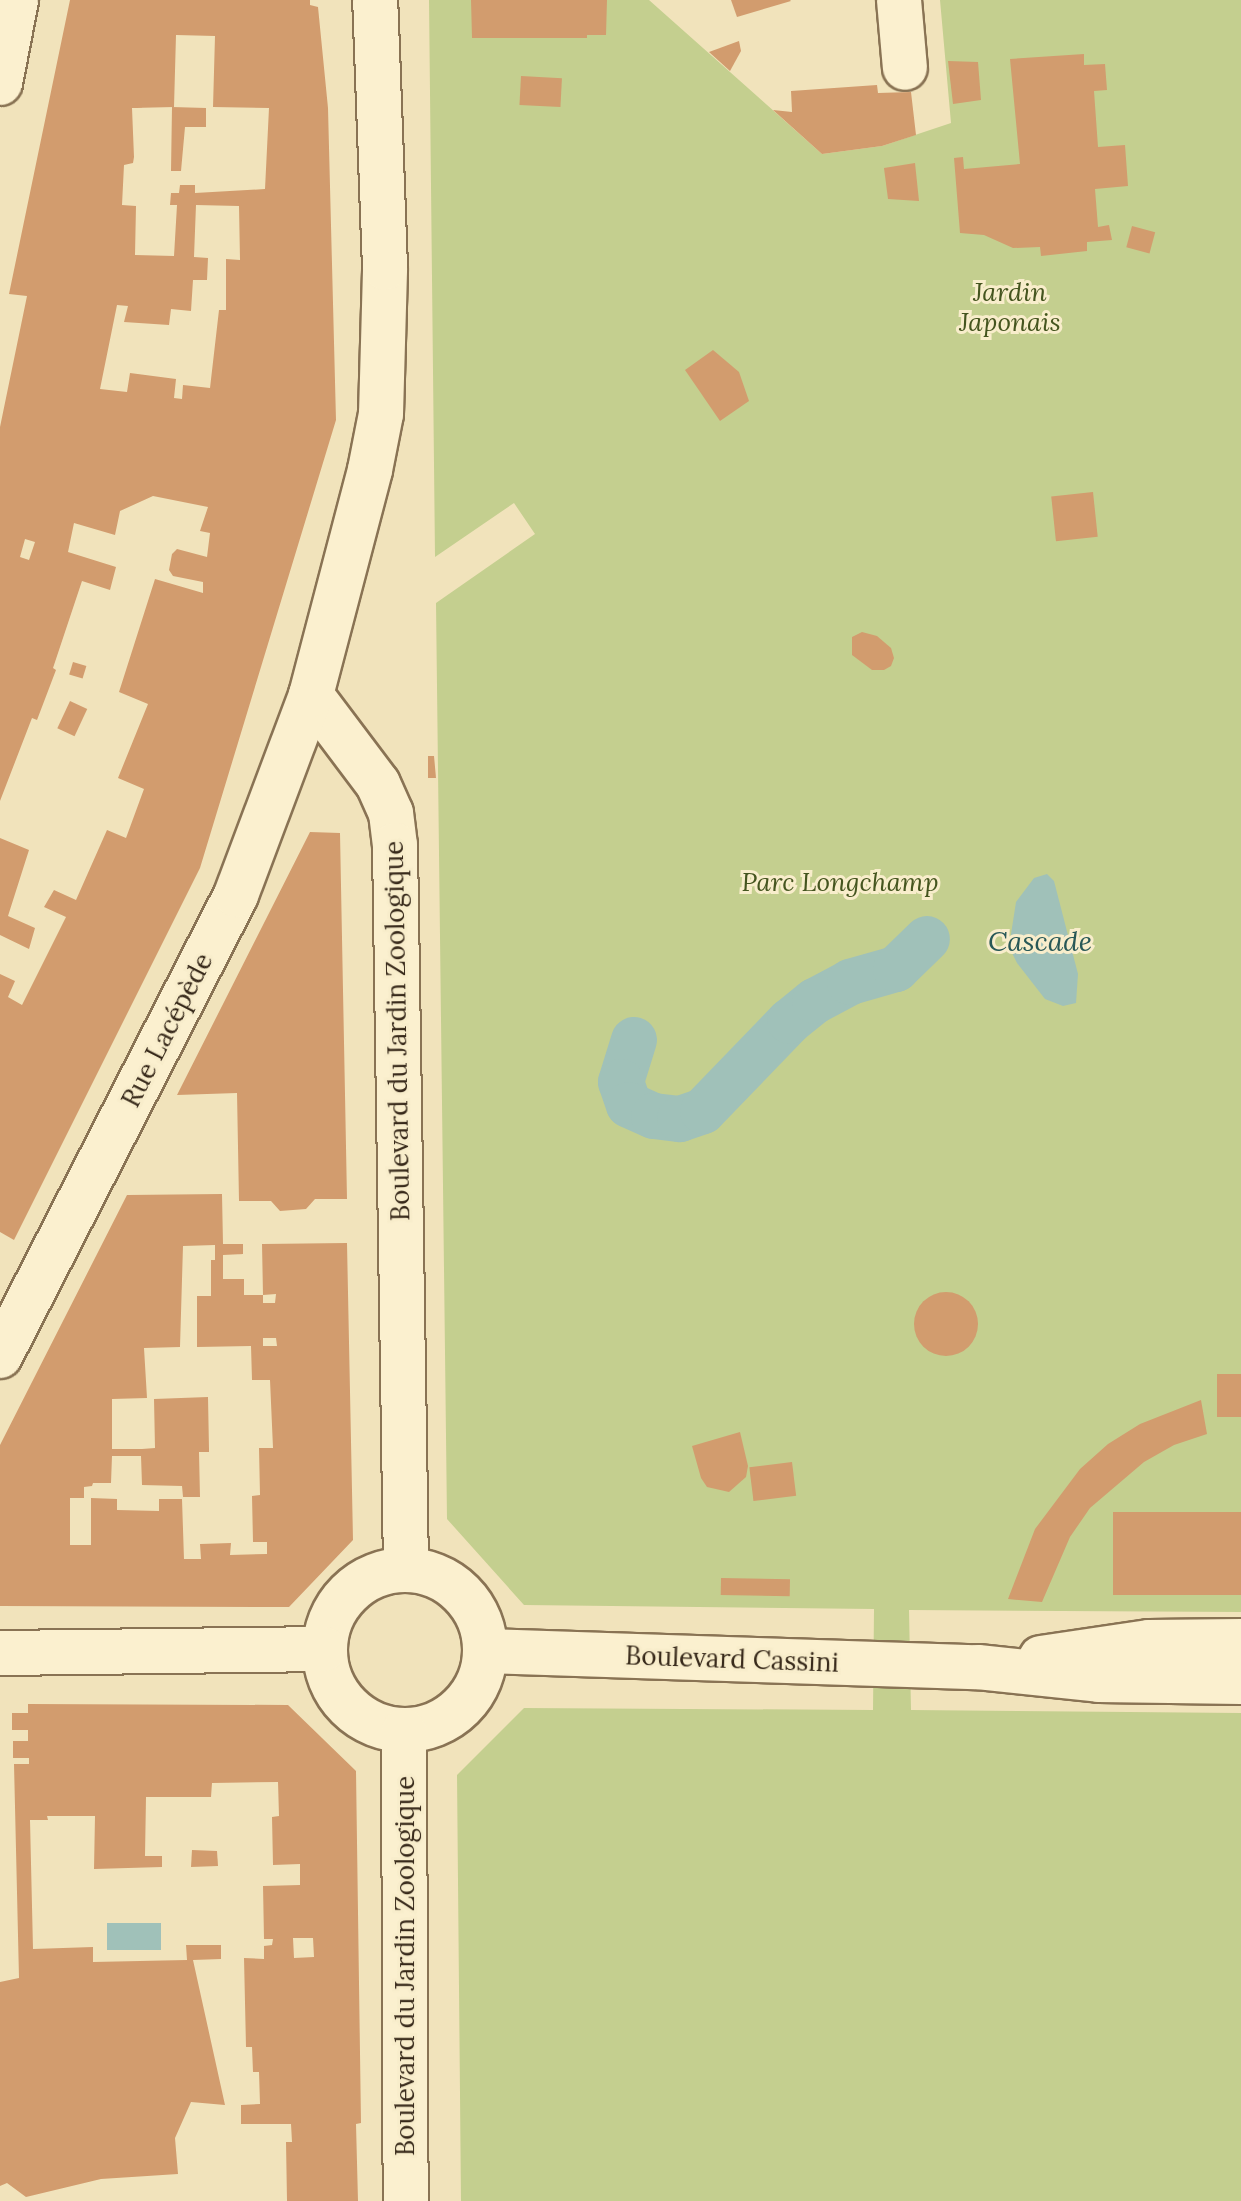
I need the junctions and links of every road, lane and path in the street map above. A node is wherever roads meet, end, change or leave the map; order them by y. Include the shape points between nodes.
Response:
1 (16, 0) edge
2 (375, 0) edge
3 (899, 0) edge
4 (905, 68) dead end
5 (0, 83) edge
6 (311, 695) junction
7 (0, 1356) edge
8 (406, 1569) junction
9 (1241, 1641) edge
10 (324, 1649) junction
11 (486, 1651) junction
12 (0, 1653) edge
13 (978, 1667) junction
14 (1241, 1682) edge
15 (404, 1731) junction
16 (406, 2201) edge

1 - 5 street
2 - 6 street via 385,268 381,414
3 - 4 street
6 - 7 street, Rue Lacépède via 236,895
6 - 8 street, Boulevard du Jardin Zoologique via 378,784 391,813 395,845
8 - 10 street via 358,1584 328,1624
8 - 11 street via 431,1573 454,1585 483,1625
9 - 13 street, Boulevard Cassini via 1149,1642
10 - 12 street
10 - 15 street via 339,1697 357,1715
11 - 13 street, Boulevard Cassini
11 - 15 street via 482,1676 453,1716
13 - 14 street, Boulevard Cassini via 1099,1680
15 - 16 street, Boulevard du Jardin Zoologique

